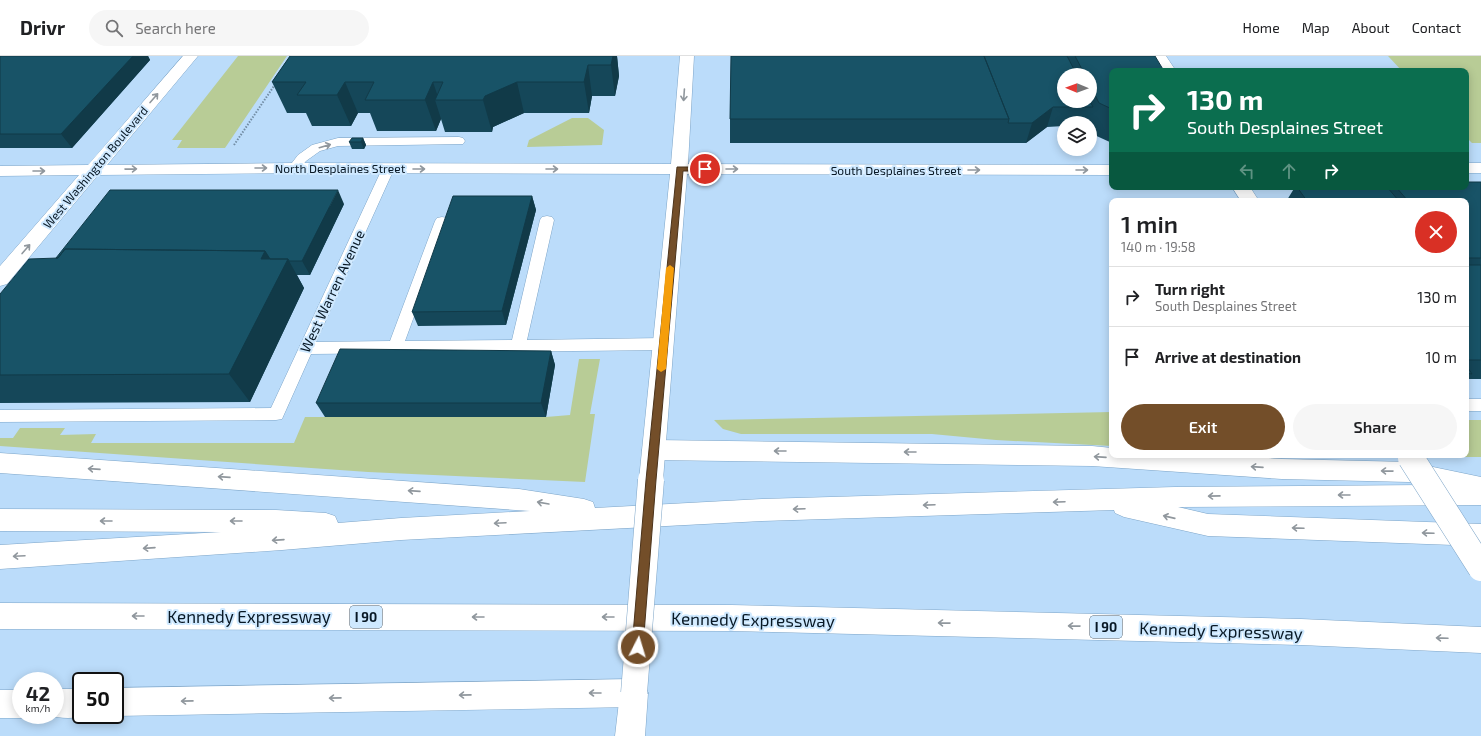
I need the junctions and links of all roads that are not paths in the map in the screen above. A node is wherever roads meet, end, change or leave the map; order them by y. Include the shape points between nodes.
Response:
1 (191, 56) edge
2 (687, 56) edge
3 (1159, 56) edge
4 (1167, 68) edge
5 (459, 141) dead end
6 (294, 168) junction
7 (388, 168) junction
8 (1469, 168) edge
9 (1481, 168) edge
10 (680, 169) junction
11 (92, 170) junction
12 (1109, 170) edge
13 (0, 171) edge
14 (442, 220) dead end
15 (547, 220) dead end
16 (0, 279) edge
17 (664, 344) junction
18 (518, 346) junction
19 (395, 347) junction
20 (305, 348) junction
21 (1469, 405) edge
22 (1481, 405) edge
23 (0, 416) edge
24 (654, 450) junction
25 (1109, 457) edge
26 (1121, 458) edge
27 (1411, 458) edge
28 (0, 463) edge
29 (1481, 486) edge
30 (1481, 494) edge
31 (1098, 500) junction
32 (623, 516) junction
33 (0, 520) edge
34 (401, 529) junction
35 (1481, 535) edge
36 (0, 557) edge
37 (1481, 568) edge
38 (0, 616) edge
39 (1481, 640) edge
40 (634, 693) junction
41 (124, 702) edge
42 (0, 704) edge
43 (12, 704) edge
44 (630, 736) edge

11 -> 1 main road, West Washington Boulevard
2 -> 10 main road
3 - 4 main road
6 -> 5 lane via 302,158 316,148 338,142
6 - 7 main road, North Desplaines Street
11 -> 6 main road, North Desplaines Street
7 -> 10 main road, North Desplaines Street
7 - 20 lane, West Warren Avenue
8 - 9 main road
10 -> 12 main road, South Desplaines Street
10 - 17 main road
13 -> 11 main road, North Desplaines Street
16 -> 11 main road, West Washington Boulevard
14 - 19 lane
15 - 18 lane
17 - 18 lane
17 - 24 main road
18 - 19 lane
19 - 20 lane
20 - 23 lane, West Warren Avenue via 276,414
21 - 22 lane
25 -> 24 main road
24 - 40 main road, bridge
29 -> 26 main road via 1409,472 1282,469
27 - 37 main road, bridge
32 -> 28 main road via 519,499
30 -> 31 main road via 1175,496
31 -> 32 main road
35 -> 31 main road via 1208,525
32 -> 34 main road
34 -> 33 main road via 276,521
34 -> 36 main road
39 -> 38 main road, Kennedy Expressway / I 90 via 1285,632 731,618
40 -> 41 main road
40 - 44 main road
42 - 43 main road

